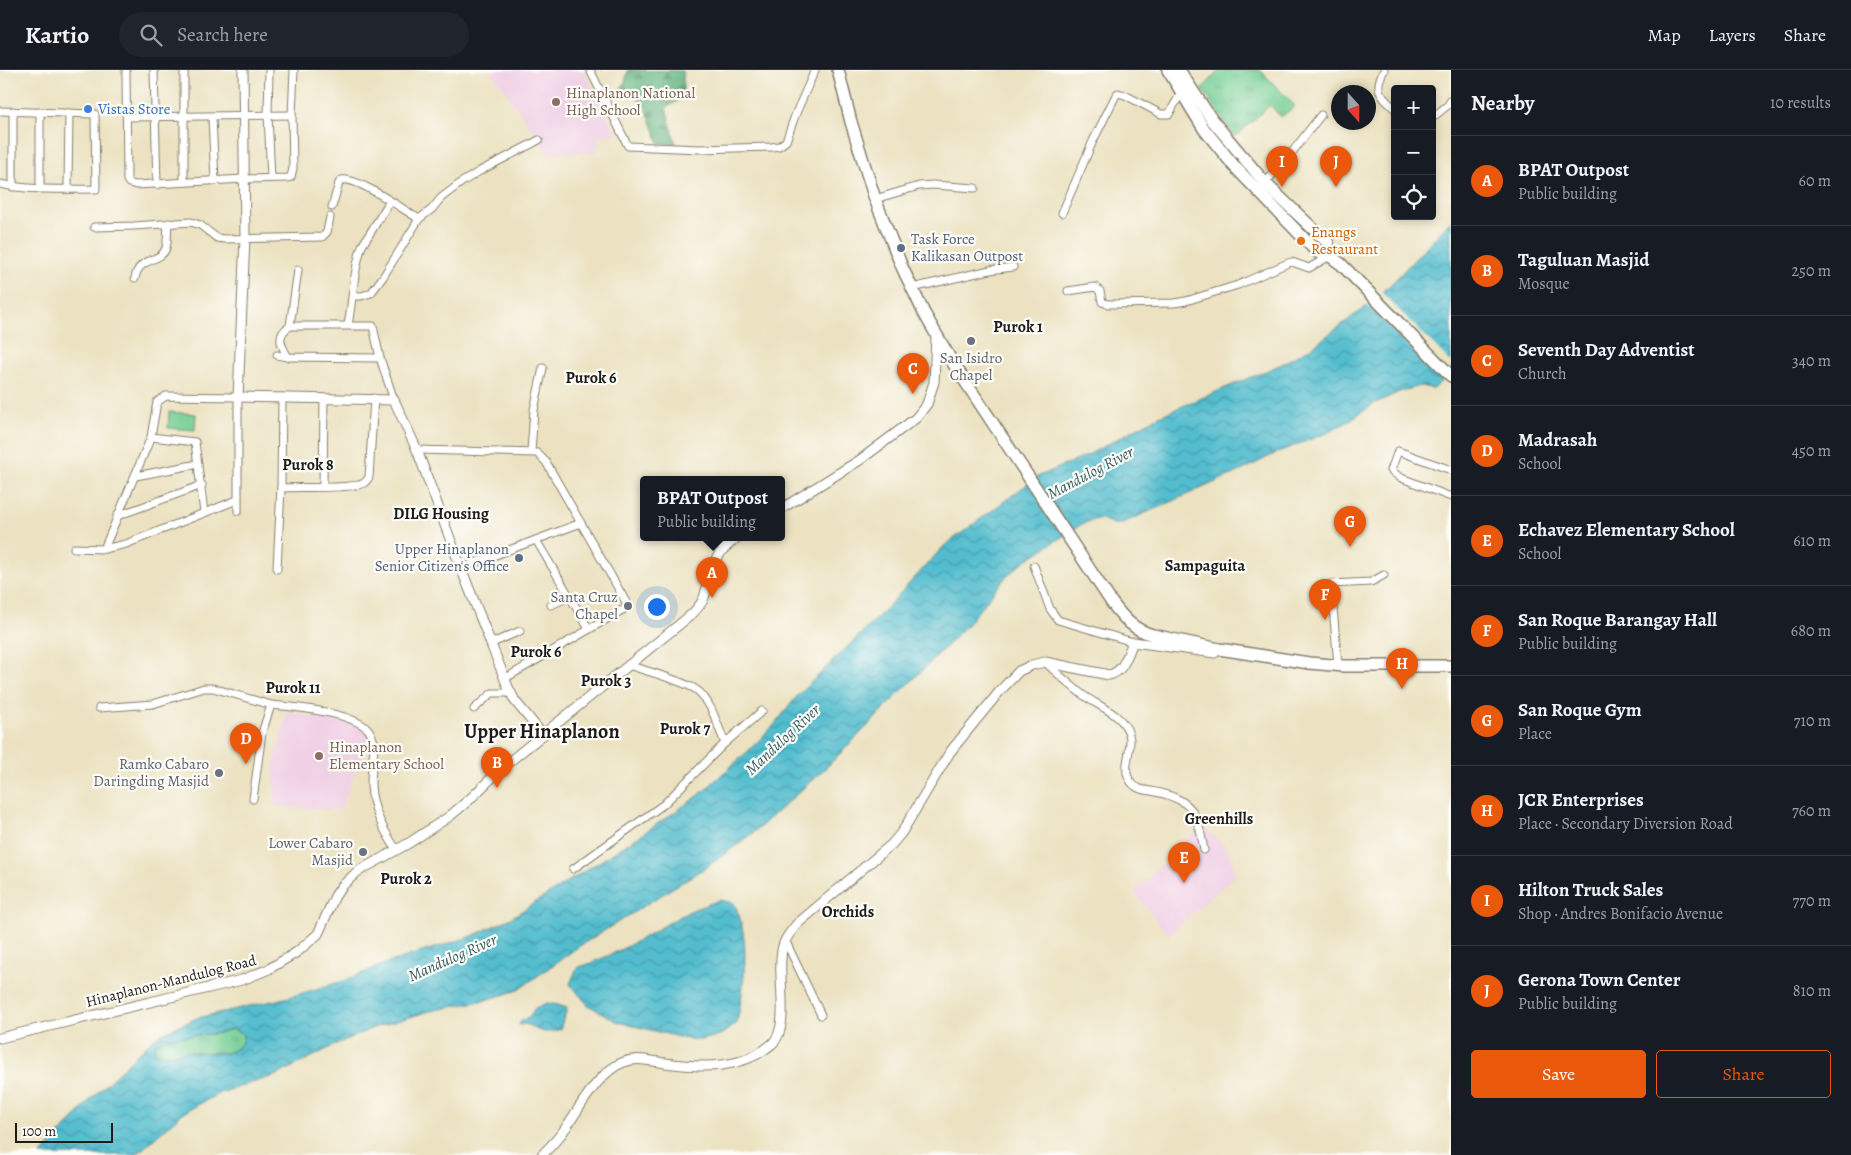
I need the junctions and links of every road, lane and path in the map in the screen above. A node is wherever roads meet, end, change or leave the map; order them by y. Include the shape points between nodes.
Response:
1 (126, 70) edge
2 (154, 70) edge
3 (184, 70) edge
4 (243, 70) edge
5 (269, 70) edge
6 (294, 70) edge
7 (590, 70) edge
8 (815, 70) edge
9 (838, 70) edge
10 (1168, 70) edge
11 (1179, 70) edge
12 (1384, 70) edge
13 (1181, 92) junction
14 (1451, 100) edge
15 (1391, 105) edge
16 (0, 111) edge
17 (13, 111) junction
18 (40, 112) junction
19 (69, 114) junction
20 (244, 115) junction
21 (268, 115) junction
22 (292, 115) junction
23 (1321, 115) dead end
24 (1436, 115) edge
25 (184, 116) junction
26 (212, 116) junction
27 (127, 117) junction
28 (155, 117) junction
29 (538, 140) dead end
30 (271, 178) junction
31 (244, 179) junction
32 (215, 181) junction
33 (184, 182) junction
34 (0, 184) edge
35 (158, 185) junction
36 (13, 187) junction
37 (1261, 187) junction
38 (975, 188) dead end
39 (40, 189) junction
40 (68, 189) junction
41 (875, 199) junction
42 (390, 201) junction
43 (332, 207) dead end
44 (1062, 213) dead end
45 (330, 217) dead end
46 (419, 219) junction
47 (168, 223) junction
48 (94, 227) dead end
49 (245, 238) junction
50 (1330, 256) junction
51 (1013, 267) dead end
52 (298, 270) dead end
53 (136, 278) dead end
54 (912, 288) junction
55 (1068, 292) dead end
56 (353, 296) junction
57 (290, 326) junction
58 (348, 326) junction
59 (936, 337) junction
60 (277, 355) dead end
61 (288, 357) junction
62 (380, 358) junction
63 (542, 368) dead end
64 (1451, 376) edge
65 (238, 397) junction
66 (282, 397) junction
67 (324, 398) junction
68 (374, 398) junction
69 (394, 400) junction
70 (151, 437) junction
71 (417, 450) junction
72 (531, 452) junction
73 (198, 464) junction
74 (1451, 470) edge
75 (136, 476) junction
76 (202, 485) junction
77 (323, 487) junction
78 (281, 488) junction
79 (1451, 497) edge
80 (237, 500) junction
81 (785, 507) edge
82 (238, 511) dead end
83 (204, 513) junction
84 (117, 516) junction
85 (581, 522) junction
86 (536, 540) junction
87 (733, 541) edge
88 (74, 548) dead end
89 (104, 549) junction
90 (1034, 566) dead end
91 (461, 568) junction
92 (277, 569) dead end
93 (1384, 575) dead end
94 (570, 597) junction
95 (551, 605) dead end
96 (589, 629) junction
97 (520, 631) dead end
98 (1133, 642) junction
99 (490, 644) junction
100 (1235, 652) junction
101 (1045, 662) junction
102 (628, 665) junction
103 (1338, 665) junction
104 (1451, 666) edge
105 (504, 678) junction
106 (510, 693) junction
107 (272, 705) junction
108 (99, 708) dead end
109 (474, 709) dead end
110 (762, 711) dead end
111 (543, 735) junction
112 (726, 743) junction
113 (253, 800) dead end
114 (396, 849) junction
115 (1204, 850) dead end
116 (573, 869) dead end
117 (785, 940) junction
118 (821, 1015) dead end
119 (0, 1038) edge
120 (542, 1155) edge

1 - 27 street
2 - 28 street
3 - 25 street
4 - 20 street
5 - 21 street
6 - 22 street
7 - 8 street via 628,146 700,149 784,144
9 - 41 main road
10 - 13 main road
11 - 37 main road
12 - 15 street via 1378,80 1378,89
13 - 37 main road via 1204,129 1235,167
13 - 44 street via 1168,114 1161,114 1125,95 1116,95
14 - 24 street
16 - 17 street
17 - 18 street
17 - 36 street
18 - 19 street
18 - 39 street
19 - 40 street
19 - 40 street via 95,114 96,189
20 - 21 street
20 - 26 street
20 - 31 street
21 - 22 street
21 - 30 street
22 - 30 street via 293,175
23 - 37 street
25 - 26 street
25 - 28 street
25 - 33 street
26 - 32 street
27 - 28 street
27 - 35 street via 129,183
28 - 35 street
29 - 46 street via 462,182
30 - 31 street
31 - 32 street
31 - 49 street
32 - 33 street
33 - 35 street
34 - 36 street
36 - 39 street
37 - 50 main road via 1278,212 1317,252
37 - 50 main road via 1328,243
38 - 41 street via 919,186
39 - 40 street
41 - 54 main road
42 - 43 street via 345,179 339,183
42 - 46 street
42 - 56 street via 362,246
45 - 49 street via 327,232 322,237
46 - 56 street via 371,293
47 - 48 street
47 - 49 street via 191,222 217,238
47 - 53 street via 166,249 141,264
49 - 65 street
50 - 55 street via 1309,268 1288,262 1214,294 1174,303 1108,304 1102,302 1100,290 1095,287
50 - 64 main road
51 - 54 street
52 - 57 street
54 - 59 main road
56 - 58 street
57 - 58 street
57 - 61 street via 280,336
58 - 62 street via 374,326
59 - 81 street via 934,382 927,404 916,418 860,460
59 - 100 main road via 1124,619 1139,630
60 - 61 street
61 - 62 street
62 - 69 street
63 - 72 street
65 - 66 street
65 - 70 street via 163,397 157,402
65 - 80 street
66 - 67 street
66 - 78 street
67 - 68 street
67 - 77 street
68 - 69 street
68 - 77 street via 369,478 363,484
69 - 71 street
70 - 73 street via 195,442
70 - 75 street
71 - 72 street
71 - 91 street
72 - 85 street via 546,462
73 - 75 street
73 - 76 street
74 - 79 street via 1398,451 1391,470 1399,478
75 - 84 street
76 - 83 street
76 - 84 street
77 - 78 street
78 - 92 street
80 - 82 street
80 - 83 street
83 - 89 street via 142,538
84 - 89 street
85 - 86 street
85 - 96 street via 627,605 624,610
86 - 91 street
86 - 94 street
87 - 102 street, Hinaplanon-Mandulog Road via 716,558 702,603
88 - 89 street
90 - 98 street via 1052,613 1062,622
91 - 99 street
93 - 103 street via 1370,582 1331,584
94 - 95 street
94 - 96 street
96 - 105 street
97 - 99 street
98 - 100 street via 1208,652
98 - 101 street via 1123,666 1113,674
99 - 105 street
100 - 103 main road
101 - 115 street via 1123,723 1131,741 1128,779 1141,790 1174,796 1184,802 1199,822
101 - 117 street via 1024,668 1010,679 950,752 892,844 797,924
102 - 111 street, Hinaplanon-Mandulog Road
102 - 112 street via 699,692
103 - 104 main road
105 - 106 street
106 - 109 street via 492,693
106 - 111 street
107 - 108 street via 204,688 153,704
107 - 113 street via 262,733
107 - 114 street via 327,712 366,727 374,742 373,802 378,818
110 - 112 street
111 - 114 street, Hinaplanon-Mandulog Road via 450,816
112 - 116 street via 664,804
114 - 119 street, Hinaplanon-Mandulog Road via 349,878 335,896 318,934 269,970 242,980
117 - 118 street
117 - 120 street via 780,986 782,1025 773,1043 733,1064 713,1067 638,1059 623,1062 590,1091 556,1142

